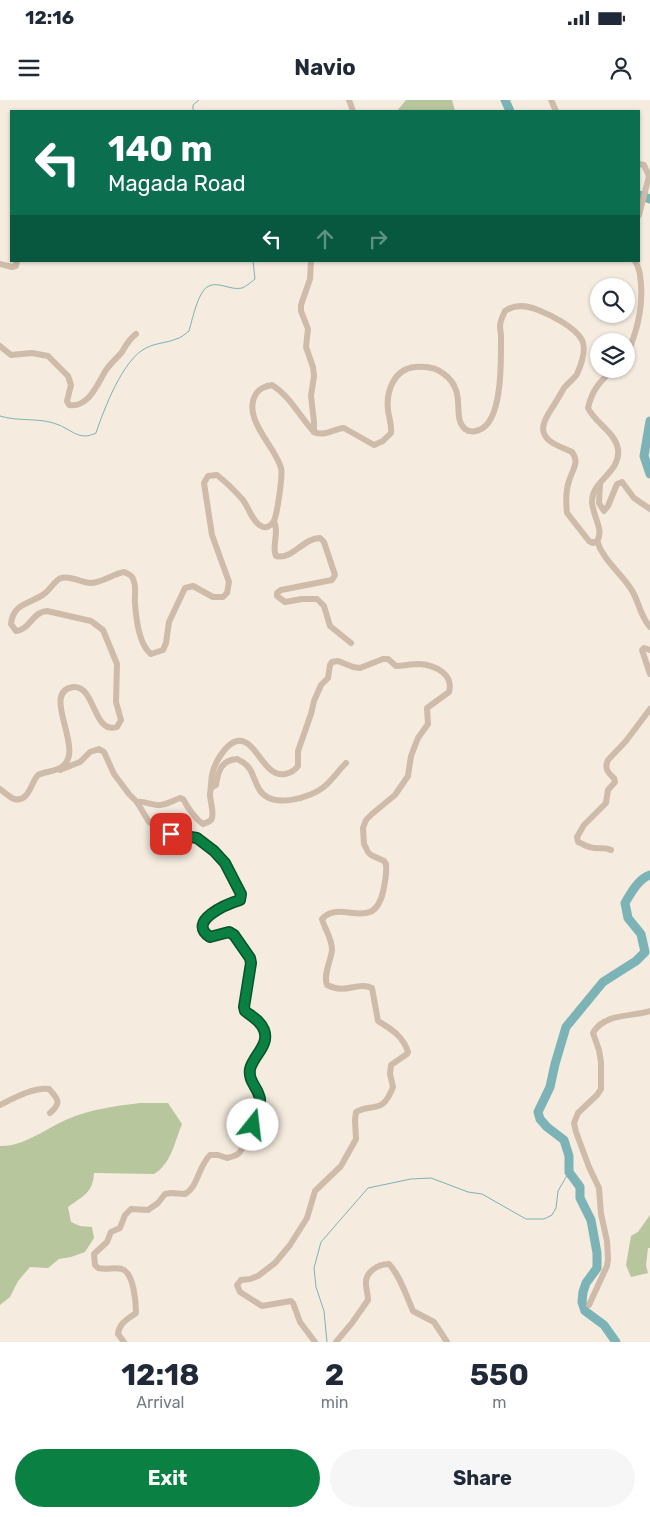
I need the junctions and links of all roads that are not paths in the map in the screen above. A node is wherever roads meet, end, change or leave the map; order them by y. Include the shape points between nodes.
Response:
1 (640, 164) edge
2 (650, 176) edge
3 (640, 212) edge
4 (17, 262) edge
5 (311, 262) edge
6 (635, 262) edge
7 (0, 264) edge
8 (635, 333) edge
9 (136, 334) dead end
10 (0, 346) edge
11 (604, 378) edge
12 (314, 432) junction
13 (600, 484) junction
14 (650, 509) edge
15 (274, 521) junction
16 (597, 542) junction
17 (650, 627) edge
18 (351, 643) dead end
19 (650, 650) edge
20 (650, 674) edge
21 (650, 709) edge
22 (346, 763) dead end
23 (54, 770) junction
24 (211, 788) junction
25 (0, 789) edge
26 (137, 802) junction
27 (612, 850) dead end
28 (650, 1011) edge
29 (0, 1105) edge
30 (50, 1113) dead end
31 (589, 1305) dead end
32 (124, 1342) edge
33 (315, 1342) edge
34 (336, 1342) edge
35 (447, 1342) edge

1 - 2 street via 644,165
2 - 3 street
4 - 7 street via 12,267
5 - 12 street via 301,311 308,329 306,347 314,376 311,396
6 - 8 street via 640,273 642,304
9 - 10 street via 128,340 92,393 74,406 67,401 72,385 68,376 48,356 39,353 11,356
11 - 13 street via 597,384 588,408 608,432 618,448 618,456 611,472
12 - 15 street via 272,385 255,396 254,417 282,470
12 - 16 street via 327,434 344,428 370,444 378,444 391,433 388,403 394,380 402,370 423,367 441,371 456,387 463,428 473,432 482,430 492,418 498,399 500,325 505,311 517,306 531,307 568,326 582,339 584,352 576,374 548,414 543,430 548,439 574,455 576,463 569,482 567,513 589,541
13 - 14 street via 599,503 604,510 620,482 634,498
13 - 16 street via 592,498 600,537
15 - 18 street via 277,527 273,549 276,556 283,556 309,540 320,538 335,575 332,580 281,590 277,596 284,602 317,599 324,606 330,626
15 - 23 street via 271,526 262,527 221,478 217,475 205,478 209,520 229,582 227,593 218,598 193,586 185,588 169,622 166,643 156,654 149,653 142,641 136,617 135,585 133,578 124,572 88,583 63,577 43,595 16,610 11,624 16,631 22,630 42,611 96,624 103,630 117,664 116,702 121,723 115,728 106,727 82,689 73,687 66,690 60,705 69,737 69,751 64,766
16 - 17 street via 603,556 632,590
19 - 20 street via 642,650
21 - 27 street via 608,760 606,767 615,782 608,790 606,803 584,825 577,838 578,842 595,849
22 - 24 street via 325,786 287,801 263,794 248,765 237,759 226,761 216,785
23 - 25 street via 38,775 28,794 19,798 12,798
23 - 26 street via 69,768 99,749
24 - 26 street via 212,817 203,824 180,798 162,805
24 - 33 street via 218,761 237,741 249,746 276,773 283,774 297,768 298,752 314,701 328,678 332,662 360,668 383,659 396,666 422,664 443,672 449,680 449,692 427,708 428,724 411,756 408,776 395,795 366,820 363,828 368,852 386,864 380,904 362,914 335,912 322,919 332,950 327,985 341,990 363,986 372,988 378,1021 399,1035 408,1052 391,1065 393,1088 384,1102 375,1108 356,1112 356,1139 341,1166 315,1191 307,1218 290,1245 258,1276 241,1280 237,1285 240,1292 262,1306 291,1301 300,1322
26 - 32 street via 149,822 158,829 197,838 214,851 240,890 240,900 216,910 203,926 205,934 210,937 229,932 234,935 250,958 244,1007 262,1026 265,1037 250,1069 251,1082 259,1095 260,1105 238,1154 227,1158 210,1155 192,1189 185,1194 165,1194 148,1210 128,1211 120,1228 111,1232 107,1242 94,1254 98,1268 120,1269 131,1279 136,1313 119,1328 118,1334
28 - 31 street via 599,1024 594,1033 601,1062 601,1088 578,1113 574,1123 600,1188 607,1241 607,1266
29 - 30 street via 43,1088 49,1089 57,1098 56,1108
34 - 35 street via 368,1300 368,1275 374,1268 385,1264 392,1268 413,1311 434,1322

